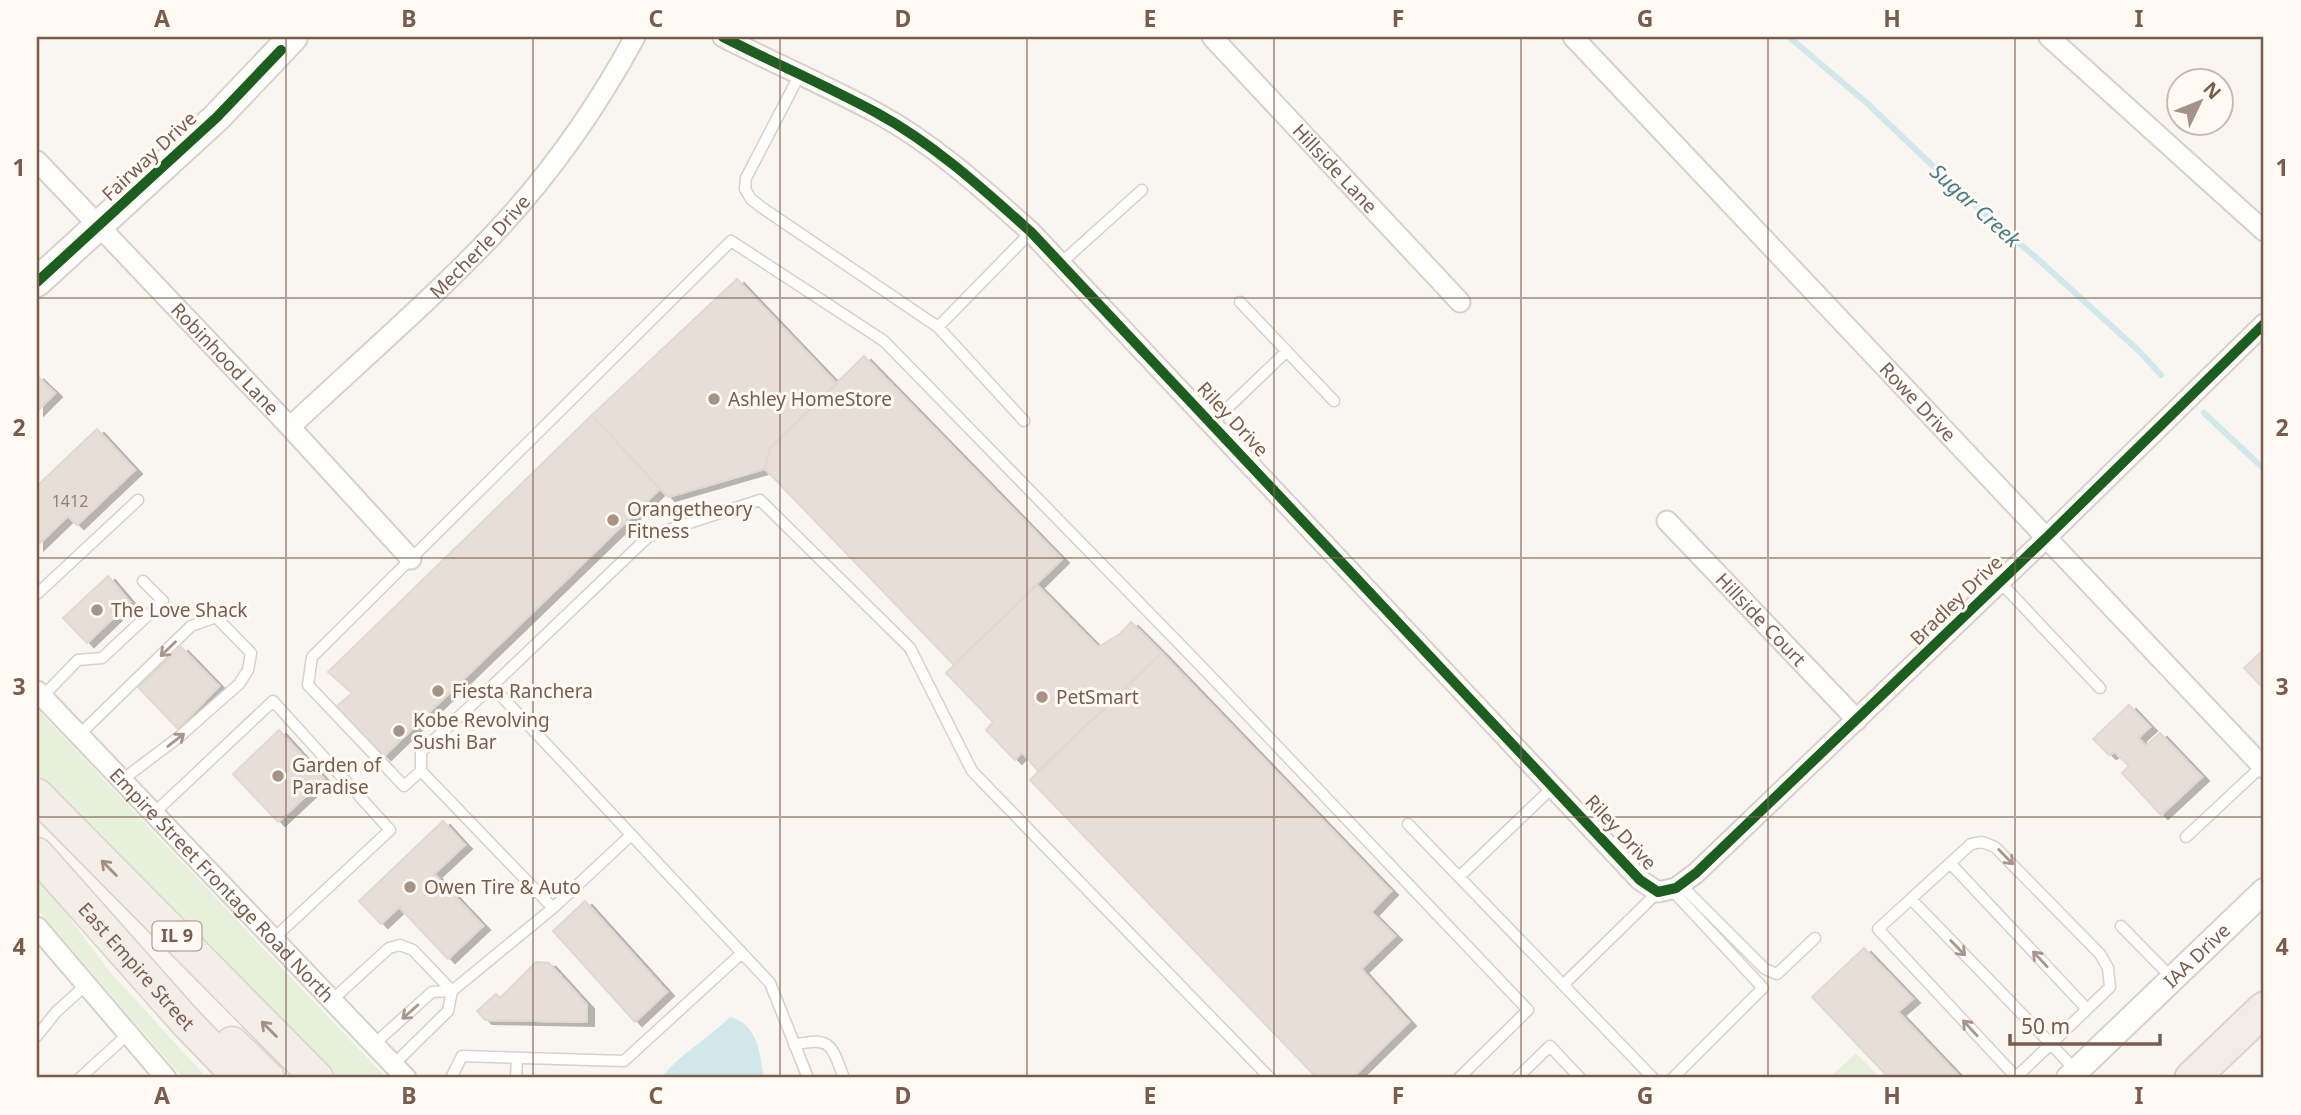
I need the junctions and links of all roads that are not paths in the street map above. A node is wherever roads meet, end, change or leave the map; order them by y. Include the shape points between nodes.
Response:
1 (293, 37) edge
2 (635, 37) edge
3 (723, 37) edge
4 (1212, 37) edge
5 (1573, 37) edge
6 (2049, 37) edge
7 (799, 76) junction
8 (37, 161) edge
9 (1142, 190) dead end
10 (100, 226) junction
11 (2264, 231) edge
12 (1031, 232) junction
13 (1061, 263) junction
14 (37, 282) edge
15 (1240, 302) dead end
16 (1460, 302) dead end
17 (2264, 324) edge
18 (938, 327) junction
19 (1287, 351) junction
20 (1334, 401) dead end
21 (1024, 421) dead end
22 (1212, 423) junction
23 (290, 427) junction
24 (138, 500) dead end
25 (1667, 520) dead end
26 (2047, 537) junction
27 (411, 559) junction
28 (143, 580) dead end
29 (2000, 582) junction
30 (37, 594) edge
31 (492, 686) junction
32 (2100, 688) dead end
33 (40, 694) edge
34 (1857, 720) junction
35 (78, 736) junction
36 (2263, 767) edge
37 (421, 771) junction
38 (121, 780) junction
39 (1554, 786) junction
40 (37, 795) edge
41 (153, 814) junction
42 (1408, 824) dead end
43 (631, 835) junction
44 (2186, 837) dead end
45 (37, 854) edge
46 (1950, 863) junction
47 (1459, 877) junction
48 (1668, 889) junction
49 (2264, 891) edge
50 (1911, 900) junction
51 (552, 908) junction
52 (2121, 926) dead end
53 (37, 927) edge
54 (1815, 938) dead end
55 (273, 939) junction
56 (742, 953) junction
57 (2173, 979) junction
58 (86, 985) junction
59 (1563, 985) junction
60 (452, 991) junction
61 (331, 1001) junction
62 (2087, 1009) junction
63 (2264, 1009) edge
64 (186, 1022) junction
65 (128, 1034) junction
66 (37, 1036) edge
67 (2052, 1044) junction
68 (373, 1045) junction
69 (794, 1045) junction
70 (517, 1058) junction
71 (399, 1072) edge
72 (2073, 1075) edge
73 (80, 1078) edge
74 (166, 1078) edge
75 (240, 1078) edge
76 (268, 1078) edge
77 (317, 1078) edge
78 (451, 1078) edge
79 (516, 1078) edge
80 (808, 1078) edge
81 (845, 1078) edge
82 (1270, 1078) edge
83 (1459, 1078) edge
84 (1517, 1078) edge
85 (1580, 1078) edge
86 (1653, 1078) edge
87 (1673, 1078) edge
88 (2016, 1078) edge
89 (2192, 1078) edge

1 - 10 main road, Fairway Drive via 217,117
2 - 23 street, Mecherle Drive via 596,102 492,236
3 - 7 street, Riley Drive
4 - 16 street, Hillside Lane
5 - 26 street, Rowe Drive
6 - 11 street
7 - 12 street, Riley Drive via 878,114 923,142
7 - 18 lane via 746,178 745,189 761,207
8 - 10 street, Robinhood Lane
9 - 13 lane
10 - 14 main road, Fairway Drive
10 - 23 street, Robinhood Lane
12 - 13 street, Riley Drive
12 - 18 lane
13 - 22 street, Riley Drive
15 - 19 lane
17 - 26 street, Bradley Drive
18 - 21 lane
19 - 20 lane
19 - 22 lane
22 - 39 street, Riley Drive
23 - 27 street, Robinhood Lane
24 - 30 lane
25 - 34 street, Hillside Court
26 - 29 street, Bradley Drive
26 - 36 street, Rowe Drive
27 - 37 lane via 312,657 308,685 404,786
27 - 83 lane via 731,241 884,341 1528,1010
28 - 33 lane via 163,601 102,658 78,660
29 - 32 lane
29 - 34 street, Bradley Drive
31 - 37 lane via 421,752
31 - 43 lane
31 - 82 lane via 649,536 760,500 910,648 972,771
33 - 35 street, Empire Street Frontage Road North
34 - 48 street, Bradley Drive via 1696,873
35 - 38 street, Empire Street Frontage Road North
38 -> 35 lane via 179,737 239,684 248,670 251,653 216,617 191,626
36 - 44 lane
37 - 51 lane
38 - 41 street, Empire Street Frontage Road North
39 - 47 lane
39 - 48 street, Riley Drive via 1640,880
77 -> 40 main road, IL 9
41 - 55 street, Empire Street Frontage Road North
41 - 55 lane via 272,701 390,830
42 - 47 lane
43 - 51 lane
43 - 56 lane
45 - 64 main road, East Empire Street / IL 9
46 - 50 lane
62 -> 46 lane
46 -> 62 lane via 1971,844 1995,847 2100,954 2110,986
47 - 59 lane
48 - 54 lane via 1777,974
48 - 59 lane
48 - 87 lane via 1763,988
49 - 57 street, IAA Drive
50 -> 67 lane
88 -> 50 lane via 1878,929
51 - 60 lane
52 - 57 lane
53 - 58 street
55 - 61 street, Empire Street Frontage Road North
56 - 69 lane via 770,984
56 - 70 lane via 624,1061
57 - 72 street, IAA Drive
58 - 65 street
58 - 66 lane
59 - 86 lane
60 - 61 lane via 413,950 400,945 389,948
60 -> 68 lane via 432,992
60 - 71 lane via 448,1012
61 - 68 street, Empire Street Frontage Road North
62 - 67 lane
63 - 89 highway
64 - 75 main road, East Empire Street / IL 9
64 - 76 main road via 233,1044
65 - 73 lane
65 - 74 street
67 - 72 lane
67 - 88 lane
68 - 71 street, Empire Street Frontage Road North
69 - 80 lane
69 - 81 lane via 817,1039 829,1045
70 - 78 lane via 462,1056
70 - 79 lane
84 - 85 lane via 1550,1046

